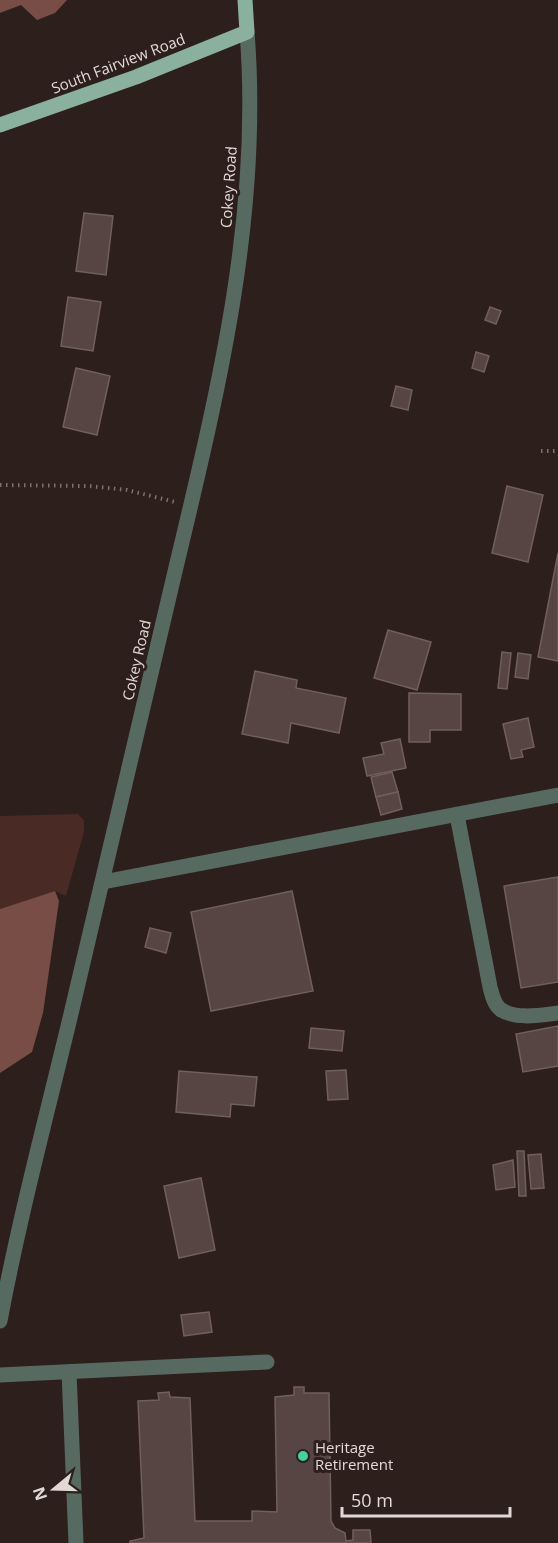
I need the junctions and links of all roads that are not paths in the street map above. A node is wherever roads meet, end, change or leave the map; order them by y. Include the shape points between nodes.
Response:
1 (245, 0) edge
2 (247, 32) junction
3 (0, 125) edge
4 (558, 795) edge
5 (457, 815) junction
6 (103, 882) junction
7 (558, 1013) edge
8 (0, 1321) edge
9 (267, 1362) dead end
10 (69, 1372) junction
11 (0, 1375) edge
12 (76, 1543) edge

1 - 2 main road, Cokey Road
2 - 3 main road, South Fairview Road via 136,77
2 - 6 street, Cokey Road via 250,130 236,289 214,401
4 - 5 street
5 - 6 street
5 - 7 street via 494,1001 511,1015
6 - 8 street, Cokey Road
9 - 10 street
10 - 11 street
10 - 12 street

